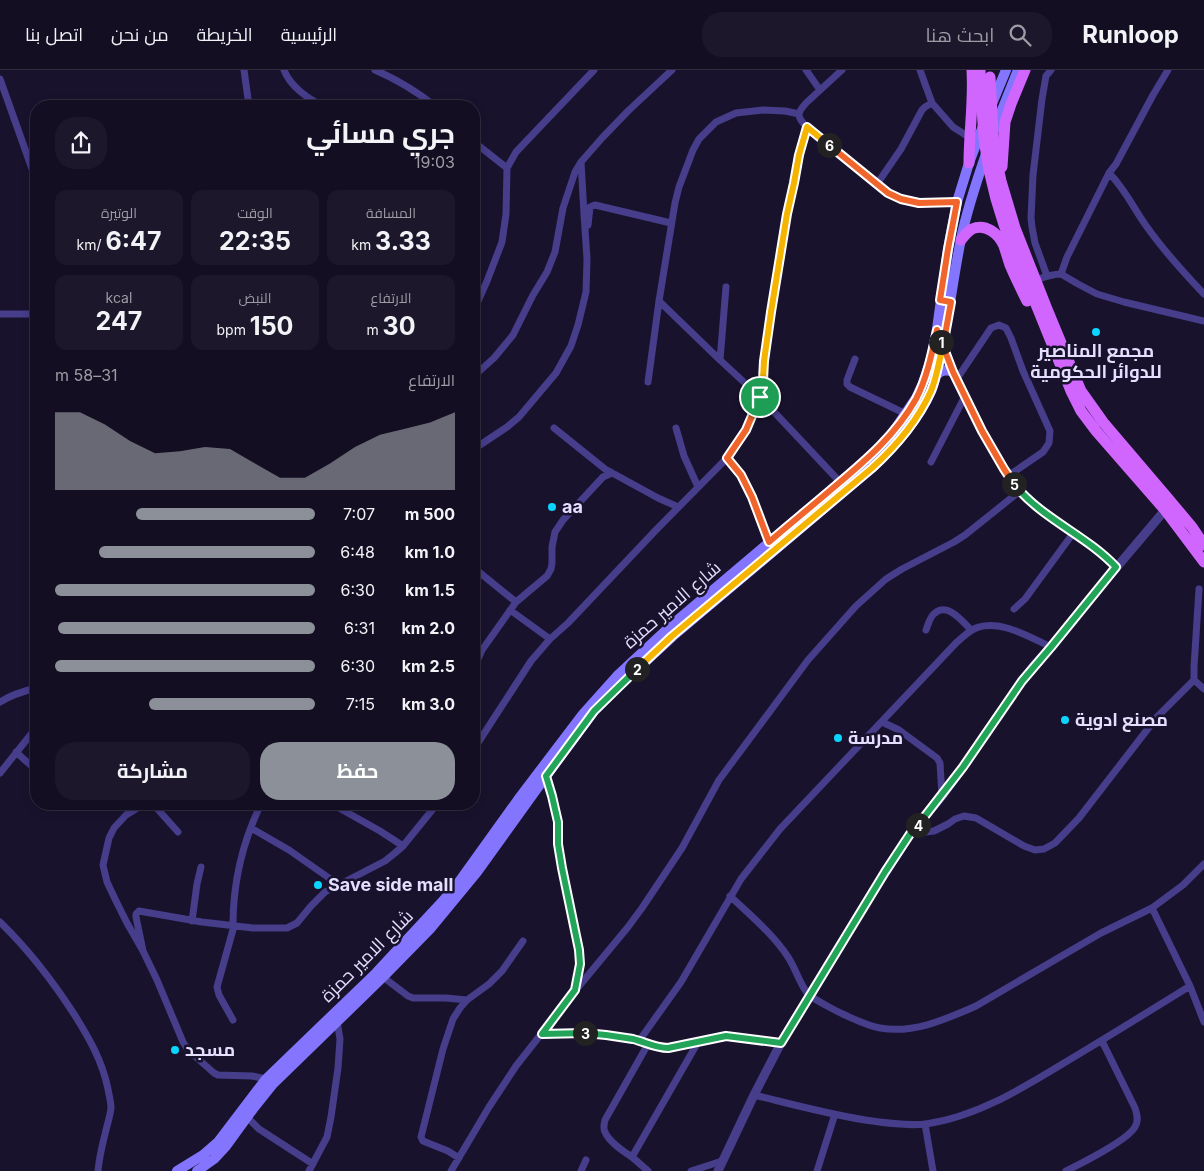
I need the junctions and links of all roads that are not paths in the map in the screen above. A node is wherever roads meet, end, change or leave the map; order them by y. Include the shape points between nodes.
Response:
1 (244, 70) edge
2 (284, 70) edge
3 (375, 70) edge
4 (594, 70) edge
5 (672, 70) edge
6 (806, 70) edge
7 (842, 70) edge
8 (920, 70) edge
9 (972, 70) edge
10 (980, 70) edge
11 (1006, 70) edge
12 (1018, 70) edge
13 (1025, 70) edge
14 (1050, 70) edge
15 (1168, 70) edge
16 (990, 74) edge
17 (0, 79) edge
18 (820, 90) junction
19 (248, 100) edge
20 (311, 100) edge
21 (426, 100) edge
22 (932, 103) junction
23 (799, 114) junction
24 (807, 127) junction
25 (969, 137) junction
26 (480, 147) edge
27 (581, 162) junction
28 (30, 163) edge
29 (969, 163) junction
30 (507, 168) junction
31 (1109, 173) junction
32 (1001, 181) junction
33 (877, 184) junction
34 (957, 202) junction
35 (672, 223) junction
36 (586, 237) junction
37 (961, 240) junction
38 (1061, 274) junction
39 (1042, 278) junction
40 (726, 287) dead end
41 (1204, 294) edge
42 (480, 297) edge
43 (659, 301) junction
44 (946, 301) junction
45 (0, 314) edge
46 (30, 314) edge
47 (1204, 321) edge
48 (1045, 327) junction
49 (937, 330) junction
50 (943, 346) junction
51 (855, 359) dead end
52 (720, 360) junction
53 (480, 371) edge
54 (936, 376) junction
55 (954, 376) junction
56 (648, 382) dead end
57 (965, 396) junction
58 (760, 397) junction
59 (906, 414) junction
60 (554, 428) dead end
61 (676, 428) dead end
62 (480, 446) edge
63 (727, 458) junction
64 (931, 462) dead end
65 (612, 473) junction
66 (1008, 476) junction
67 (840, 482) junction
68 (698, 487) junction
69 (1020, 491) junction
70 (678, 507) junction
71 (1165, 510) junction
72 (1074, 532) junction
73 (769, 542) junction
74 (1204, 545) edge
75 (1204, 562) edge
76 (1116, 567) junction
77 (480, 573) edge
78 (1199, 589) dead end
79 (516, 602) junction
80 (1014, 609) dead end
81 (510, 610) junction
82 (926, 630) dead end
83 (971, 630) junction
84 (550, 639) junction
85 (1051, 647) junction
86 (480, 654) edge
87 (1194, 680) junction
88 (30, 689) edge
89 (1204, 689) edge
90 (0, 702) edge
91 (882, 722) junction
92 (30, 735) edge
93 (480, 740) edge
94 (16, 752) junction
95 (30, 765) edge
96 (0, 773) edge
97 (546, 776) junction
98 (942, 796) junction
99 (134, 810) edge
100 (158, 810) edge
101 (258, 810) edge
102 (343, 810) edge
103 (432, 810) edge
104 (508, 822) junction
105 (251, 828) junction
106 (178, 832) dead end
107 (910, 834) junction
108 (403, 846) junction
109 (1204, 864) edge
110 (200, 867) dead end
111 (339, 885) junction
112 (730, 896) junction
113 (1152, 908) junction
114 (192, 921) junction
115 (0, 922) edge
116 (234, 926) junction
117 (522, 941) dead end
118 (143, 951) junction
119 (383, 977) junction
120 (1190, 986) junction
121 (575, 990) junction
122 (810, 995) junction
123 (467, 1000) junction
124 (233, 1020) dead end
125 (337, 1021) junction
126 (1204, 1022) edge
127 (542, 1034) junction
128 (639, 1041) junction
129 (1102, 1041) junction
130 (698, 1042) junction
131 (781, 1043) junction
132 (648, 1044) junction
133 (293, 1058) junction
134 (266, 1079) junction
135 (754, 1095) junction
136 (834, 1114) junction
137 (247, 1117) junction
138 (925, 1124) junction
139 (632, 1157) junction
140 (459, 1158) junction
141 (586, 1160) dead end
142 (722, 1161) junction
143 (313, 1164) junction
144 (98, 1171) edge
145 (177, 1171) edge
146 (196, 1171) edge
147 (309, 1171) edge
148 (452, 1171) edge
149 (581, 1171) edge
150 (648, 1171) edge
151 (690, 1171) edge
152 (718, 1171) edge
153 (817, 1171) edge
154 (933, 1171) edge
155 (1066, 1171) edge

1 - 19 street
2 - 20 street via 286,76
3 - 21 street
4 - 30 street via 516,152
5 - 27 street
6 - 18 street
7 - 18 street
8 - 22 street
9 - 25 main road
10 - 48 main road, bridge via 984,139 996,199
11 - 29 main road, شارع الامير حمزة
12 - 37 main road, شارع الامير حمزة via 977,178
13 - 32 main road via 1005,122
14 - 39 street via 1042,99 1031,218
15 - 31 street
16 - 32 main road, bridge via 994,149
17 - 28 street
18 - 23 street via 806,102
22 - 25 street via 953,127
22 - 33 street via 922,110
23 - 24 street
23 - 35 street via 748,111 716,122 693,150 679,187
24 - 33 street
24 - 58 street via 787,214
25 - 29 main road
26 - 30 street
27 - 36 street
27 - 53 street via 563,208 555,252 547,272 513,335
29 - 34 main road, شارع الامير حمزة
30 - 42 street via 502,242
31 - 38 street
31 - 41 street via 1159,242
32 - 39 main road via 1015,228
33 - 34 street via 888,193 911,202
34 - 44 main road, شارع الامير حمزة via 948,249
35 - 36 street via 594,205 590,207
35 - 43 street
36 - 62 street via 586,292 565,358 519,417
37 - 44 main road, شارع الامير حمزة
37 - 48 main road via 971,230 983,227 998,236 1029,306
38 - 39 street
38 - 47 street via 1097,294
39 - 74 main road via 1047,308 1081,391
40 - 52 street
43 - 52 street
43 - 56 street
44 - 49 main road, شارع الامير حمزة
44 - 50 main road, شارع الامير حمزة
45 - 46 street
48 - 71 main road via 1081,411
49 - 50 street
49 - 59 main road, شارع الامير حمزة via 923,382
50 - 54 main road, شارع الامير حمزة
50 - 55 street
51 - 59 street via 847,384
52 - 58 street
54 - 55 main road via 941,371 949,371
54 - 97 main road, شارع الامير حمزة via 923,405 883,458 641,664 594,711
55 - 57 street
55 - 66 street via 991,328 999,325 1006,328 1050,431 1043,452
57 - 64 street
57 - 66 street
58 - 63 street via 746,430
58 - 67 street
59 - 67 main road, شارع الامير حمزة via 880,447
60 - 65 street
61 - 68 street
63 - 68 street
63 - 73 street via 741,475 752,497
65 - 70 street
65 - 79 street via 603,477 563,520 555,532 551,569 547,576
66 - 69 street
67 - 73 main road, شارع الامير حمزة
68 - 70 street
69 - 72 street
69 - 121 street via 954,542 886,579 834,630 719,780 682,848 642,908
70 - 84 street
71 - 75 main road
71 - 76 street
72 - 76 street
72 - 80 street via 1025,599
73 - 104 main road, شارع الامير حمزة via 617,676 583,714
76 - 85 street
77 - 79 street
78 - 87 street
79 - 81 street
81 - 84 street
81 - 86 street
82 - 83 street via 936,612 947,610
83 - 85 street via 991,625 1002,627
83 - 91 street
84 - 93 street
85 - 98 street via 1022,681
87 - 89 street
87 - 107 street via 1157,717 1079,818 1055,843 1044,849 1024,846 976,818 964,816 934,831
88 - 90 street
91 - 98 street via 899,730 937,758
91 - 112 street via 780,829
92 - 94 street
94 - 95 street
94 - 96 street
97 - 104 main road, شارع الامير حمزة
97 - 121 street via 558,822 558,844 579,950
98 - 107 street
99 - 118 street via 114,828 103,865 121,913
100 - 106 street
101 - 105 street
102 - 108 street
103 - 108 street
104 - 119 main road, شارع الامير حمزة via 477,872 424,936
104 - 133 main road, شارع الامير حمزة via 428,918
105 - 111 street
105 - 116 street via 235,886
107 - 122 street
108 - 111 street via 384,861
109 - 113 street
110 - 114 street
111 - 116 street via 325,892 297,923 287,928
112 - 122 street via 781,946
112 - 128 street via 681,982
113 - 120 street
113 - 122 street via 1101,933 976,1006 926,1025 909,1029 879,1028 838,1012
114 - 116 street
114 - 118 street via 139,911 136,917
115 - 144 street via 57,988 88,1036 102,1065 111,1108
116 - 124 street via 217,987
117 - 123 street via 502,971
118 - 134 street via 188,1050 218,1075
119 - 123 street via 413,998
119 - 125 main road, شارع الامير حمزة
120 - 126 street
120 - 129 street
121 - 127 street
122 - 131 street
123 - 140 street via 449,1030 421,1137 423,1141
125 - 133 main road, شارع الامير حمزة
125 - 143 street via 340,1039 332,1117 327,1137
127 - 128 street via 587,1033
127 - 140 street via 521,1059
128 - 132 street
129 - 138 street via 987,1106
129 - 155 street via 1135,1108 1137,1122 1122,1140
130 - 131 street via 726,1036
130 - 132 street via 668,1048
130 - 139 street
131 - 135 street
132 - 139 street via 604,1126 604,1132 614,1144
133 - 134 main road, شارع الامير حمزة
133 - 137 main road, شارع الامير حمزة
134 - 145 main road, شارع الامير حمزة via 218,1142
135 - 136 street
135 - 142 street
136 - 138 street via 876,1122
136 - 153 street
137 - 143 street
137 - 146 main road, شارع الامير حمزة via 219,1154
138 - 154 street
139 - 150 street
140 - 148 street
141 - 149 street
142 - 151 street
142 - 152 street
143 - 147 street

